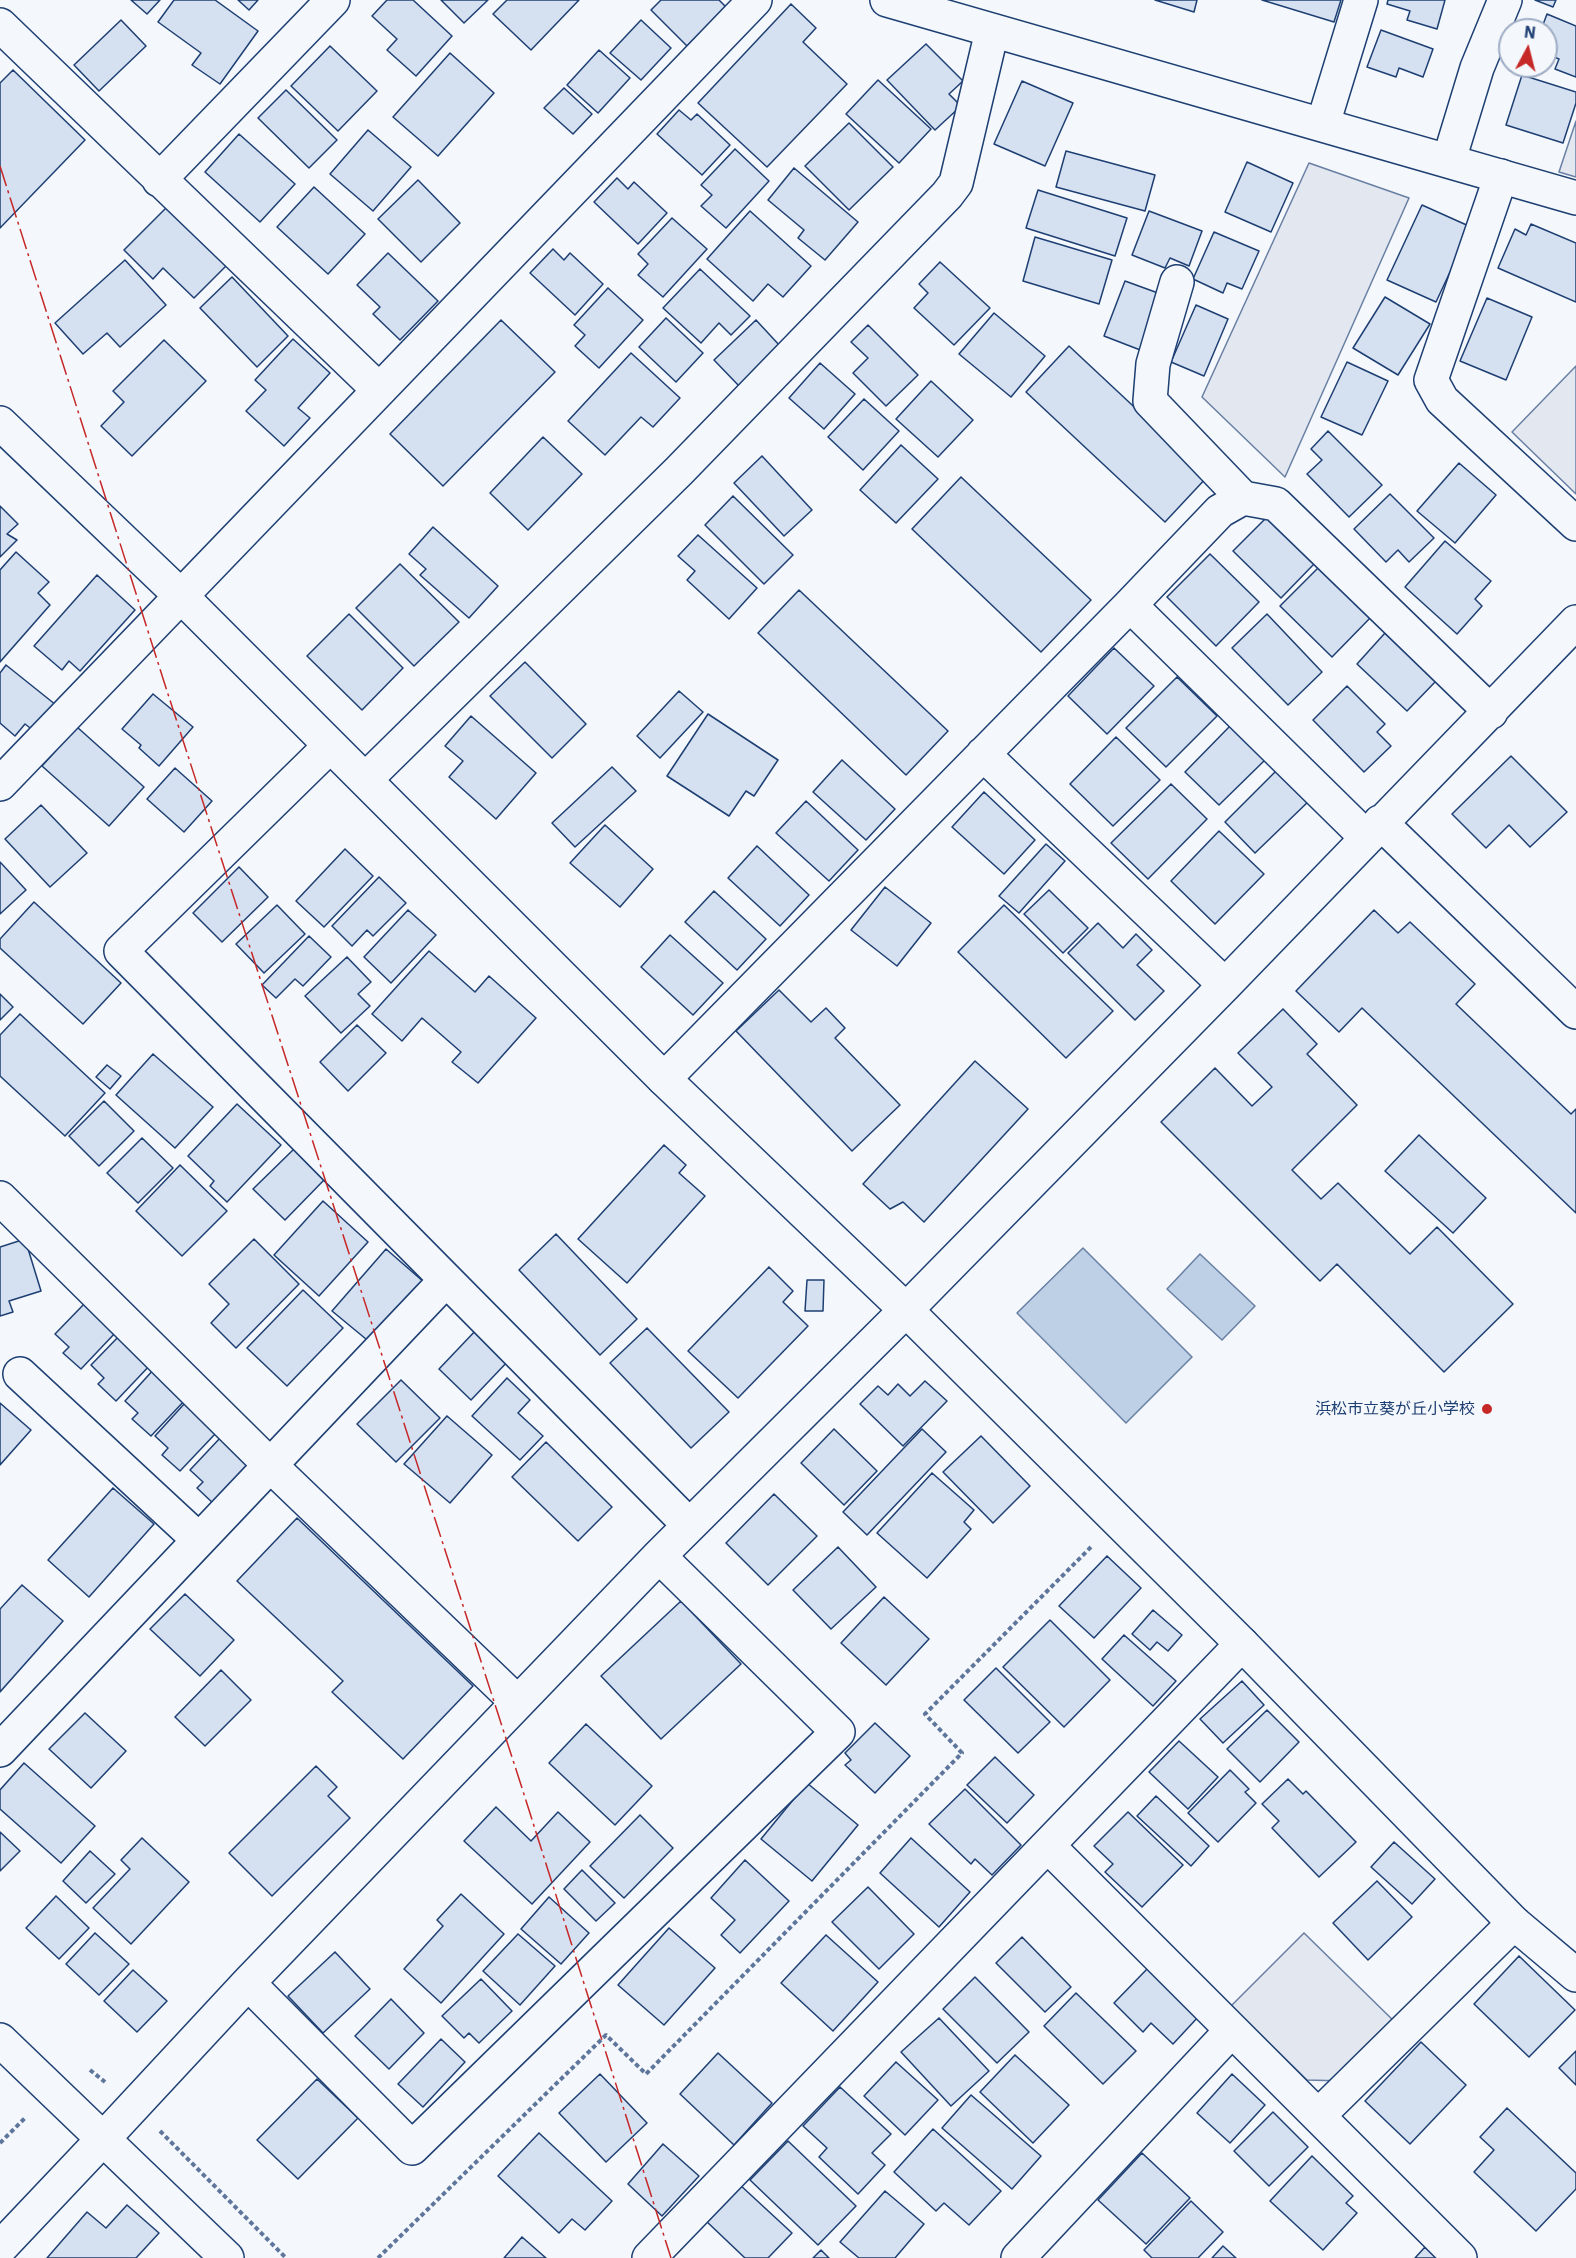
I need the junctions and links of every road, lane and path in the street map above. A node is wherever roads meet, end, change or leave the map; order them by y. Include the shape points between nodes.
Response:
1 (333, 0) edge
2 (755, 0) edge
3 (887, 0) edge
4 (1361, 0) edge
5 (1505, 0) edge
6 (0, 25) edge
7 (992, 31) junction
8 (1323, 124) junction
9 (1449, 160) junction
10 (1501, 176) junction
11 (159, 180) junction
12 (1576, 198) edge
13 (1177, 282) dead end
14 (378, 389) junction
15 (0, 423) edge
16 (1243, 498) junction
17 (1576, 524) edge
18 (180, 595) junction
19 (1130, 605) junction
20 (1576, 622) edge
21 (1491, 712) junction
22 (330, 746) junction
23 (983, 754) junction
24 (366, 780) junction
25 (0, 784) edge
26 (1373, 830) junction
27 (1225, 985) junction
28 (1576, 1012) edge
29 (664, 1078) junction
30 (0, 1198) edge
31 (446, 1280) junction
32 (906, 1310) junction
33 (20, 1374) dead end
34 (270, 1464) junction
35 (689, 1525) junction
36 (199, 1540) junction
37 (1093, 1545) dead end
38 (658, 1556) junction
39 (1242, 1644) junction
40 (517, 1702) junction
41 (0, 1750) edge
42 (1048, 1846) junction
43 (1514, 1923) junction
44 (1576, 1975) edge
45 (248, 1983) junction
46 (1232, 2030) junction
47 (0, 2040) edge
48 (1318, 2116) junction
49 (104, 2138) junction
50 (0, 2248) edge
51 (1036, 2252) edge
52 (227, 2258) edge
53 (378, 2258) edge
54 (649, 2258) edge
55 (1460, 2258) edge

1 - 11 street
2 - 14 street
3 - 7 street
4 - 8 street
5 - 9 street via 1477,68
6 - 11 street
7 - 8 street
7 - 24 street via 956,183 947,195 679,471
8 - 9 street
9 - 10 street
10 - 12 street
10 - 17 street via 1431,380 1442,400
11 - 14 street
13 - 16 street via 1153,364 1150,401
14 - 18 street
15 - 18 street
16 - 19 street via 1220,511
16 - 21 street via 1276,504
18 - 22 street
18 - 25 street
19 - 23 street
19 - 26 street
20 - 21 street
21 - 26 street
22 - 24 street
22 - 31 street via 121,951
23 - 27 street
23 - 29 street
24 - 29 street
26 - 27 street
26 - 28 street
27 - 32 street
29 - 32 street
30 - 34 street
31 - 34 street
31 - 35 street
32 - 35 street
32 - 39 street
33 - 36 street
34 - 36 street
34 - 40 street
35 - 38 street
36 - 41 street
37 - 53 path via 925,1714 962,1753 646,2074 606,2035
38 - 40 street
38 - 45 street via 838,1732 412,2148
39 - 42 street
39 - 43 street
40 - 45 street
42 - 46 street
42 - 54 street
43 - 44 street
43 - 48 street
45 - 49 street
46 - 48 street
46 - 51 street
47 - 49 street
48 - 55 street
49 - 50 street
49 - 52 street

